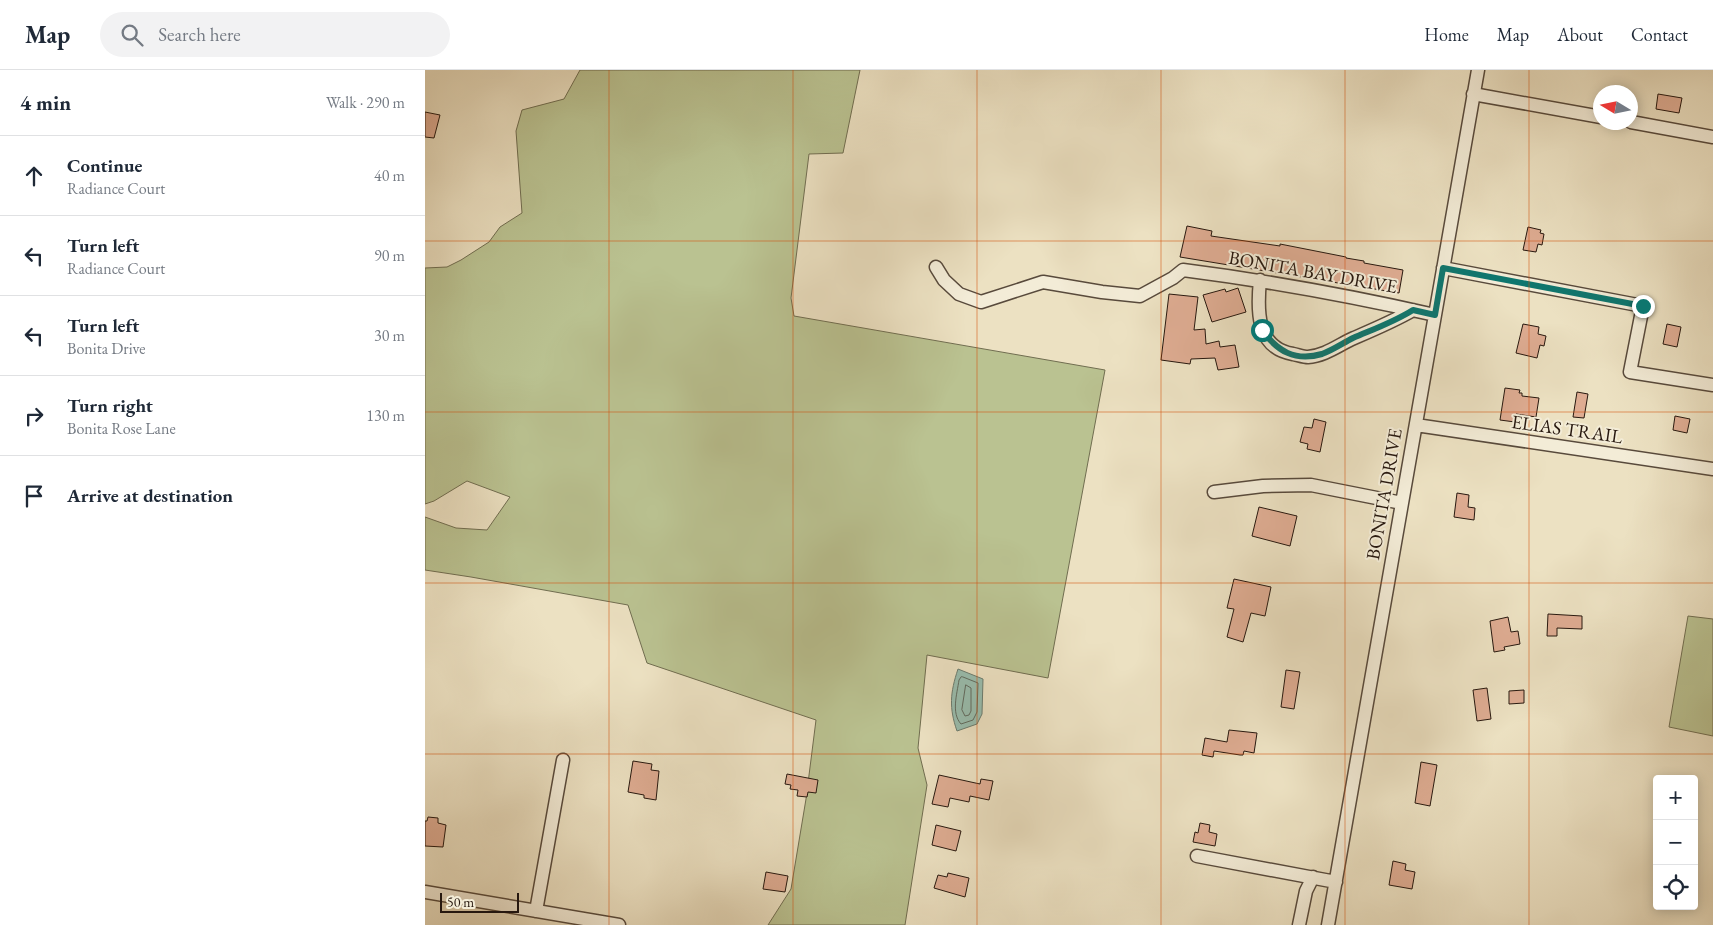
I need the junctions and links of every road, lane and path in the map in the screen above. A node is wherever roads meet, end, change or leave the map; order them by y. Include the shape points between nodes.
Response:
1 (1478, 70) edge
2 (1473, 94) junction
3 (1593, 116) edge
4 (1638, 123) edge
5 (1713, 137) edge
6 (936, 267) dead end
7 (1443, 268) junction
8 (1260, 280) junction
9 (1413, 310) junction
10 (1435, 315) junction
11 (1713, 385) edge
12 (1416, 425) junction
13 (1713, 469) edge
14 (1214, 492) dead end
15 (1402, 503) junction
16 (563, 760) dead end
17 (1197, 856) dead end
18 (1313, 877) junction
19 (1336, 882) junction
20 (425, 892) edge
21 (536, 911) junction
22 (619, 925) edge
23 (1299, 925) edge
24 (1328, 925) edge

1 - 2 street, BONITA DRIVE
2 - 3 street
2 - 7 street, BONITA DRIVE
4 - 5 street
6 - 8 street, BONITA BAY DRIVE via 959,294 981,302 1043,282 1140,296 1183,270
7 - 10 street, BONITA DRIVE
7 - 11 street via 1643,306 1630,372
8 - 9 street, BONITA BAY DRIVE
8 - 9 street via 1262,330 1271,344 1284,352 1308,357 1322,354
9 - 10 street, BONITA BAY DRIVE
10 - 12 street, BONITA DRIVE
12 - 13 street, ELIAS TRAIL
12 - 15 street, BONITA DRIVE
14 - 15 street via 1311,485
15 - 19 street, BONITA DRIVE
16 - 21 street
17 - 18 street
18 - 19 street
18 - 23 street via 1306,891
19 - 24 street, BONITA DRIVE
20 - 21 street
21 - 22 street

